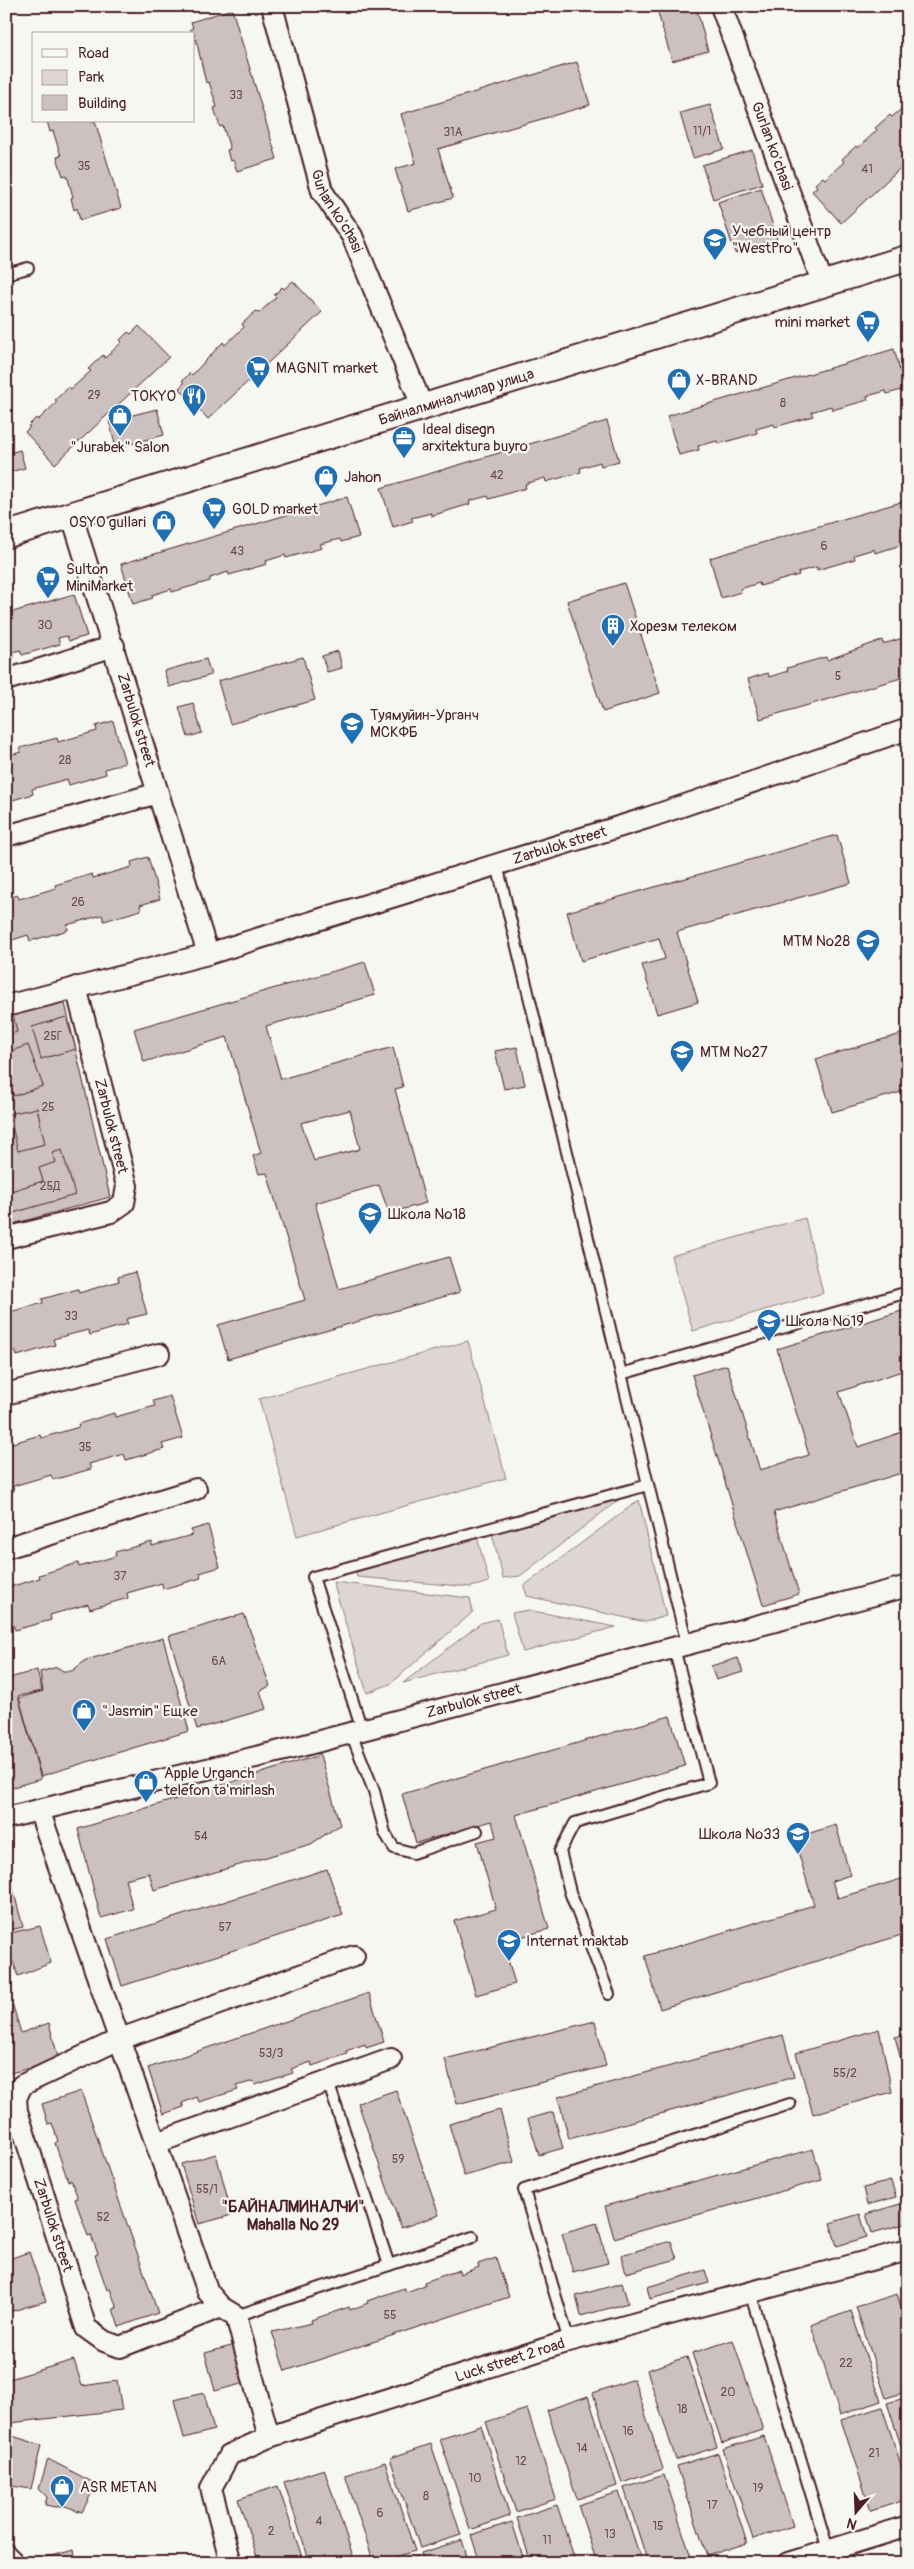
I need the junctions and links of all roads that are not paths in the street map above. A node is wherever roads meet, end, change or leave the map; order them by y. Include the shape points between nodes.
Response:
1 (272, 6) edge
2 (721, 6) edge
3 (908, 258) edge
4 (28, 268) dead end
5 (6, 274) edge
6 (823, 284) junction
7 (424, 408) junction
8 (72, 516) junction
9 (6, 535) edge
10 (114, 646) junction
11 (6, 680) edge
12 (908, 729) edge
13 (158, 793) junction
14 (6, 836) edge
15 (497, 865) junction
16 (208, 954) junction
17 (76, 987) junction
18 (6, 1006) edge
19 (6, 1238) edge
20 (908, 1292) edge
21 (158, 1354) dead end
22 (621, 1374) junction
23 (6, 1394) edge
24 (648, 1485) junction
25 (196, 1489) dead end
26 (6, 1548) edge
27 (908, 1586) edge
28 (681, 1646) junction
29 (356, 1731) junction
30 (39, 1810) junction
31 (6, 1818) edge
32 (477, 1831) dead end
33 (354, 1956) dead end
34 (609, 1994) dead end
35 (120, 2039) junction
36 (392, 2059) dead end
37 (328, 2082) junction
38 (11, 2094) edge
39 (790, 2104) dead end
40 (156, 2143) junction
41 (473, 2237) dead end
42 (908, 2250) edge
43 (389, 2265) junction
44 (750, 2292) junction
45 (228, 2312) junction
46 (569, 2341) junction
47 (269, 2437) junction
48 (908, 2526) edge
49 (6, 2548) edge
50 (830, 2557) edge
51 (21, 2563) edge
52 (231, 2563) edge
53 (788, 2563) edge

1 - 7 street, Gurlan ko'chasi via 322,191 352,236
2 - 6 street, Gurlan ko'chasi
3 - 6 street, Байналминалчилар улица
4 - 5 lane
6 - 7 street, Байналминалчилар улица
7 - 8 street, Байналминалчилар улица
8 - 9 street, Байналминалчилар улица
8 - 10 street, Zarbulok street
10 - 11 street
10 - 13 street, Zarbulok street
12 - 15 street, Zarbulok street via 647,818
13 - 14 street
13 - 16 street, Zarbulok street
15 - 16 street, Zarbulok street
15 - 22 lane
16 - 17 street, Zarbulok street
17 - 18 street, Zarbulok street
17 - 19 street, Zarbulok street via 127,1186 124,1203 111,1212
20 - 22 lane
21 - 23 street
22 - 24 lane
24 - 28 lane
24 - 29 lane via 313,1577
25 - 26 street
27 - 28 street, Zarbulok street
28 - 29 street, Zarbulok street
28 - 34 lane via 709,1784 575,1822 560,1851 570,1892
29 - 30 street, Zarbulok street
29 - 32 lane via 385,1834 394,1848 413,1853
30 - 31 street, Zarbulok street
30 - 35 street
33 - 35 street, Zarbulok street
35 - 38 street, Zarbulok street via 22,2085
35 - 40 street
36 - 37 street
37 - 40 street
37 - 43 lane
38 - 45 street, Zarbulok street via 86,2328 104,2342 120,2347
39 - 46 lane via 524,2190
40 - 45 street via 208,2292
41 - 43 lane
42 - 44 street, Luck street 2 road
43 - 45 lane
44 - 46 street, Luck street 2 road
44 - 50 lane
45 - 47 street
46 - 47 street, Luck street 2 road
47 - 52 street, Luck street 2 road via 229,2455 210,2488
48 - 50 street
49 - 51 lane
50 - 53 street

